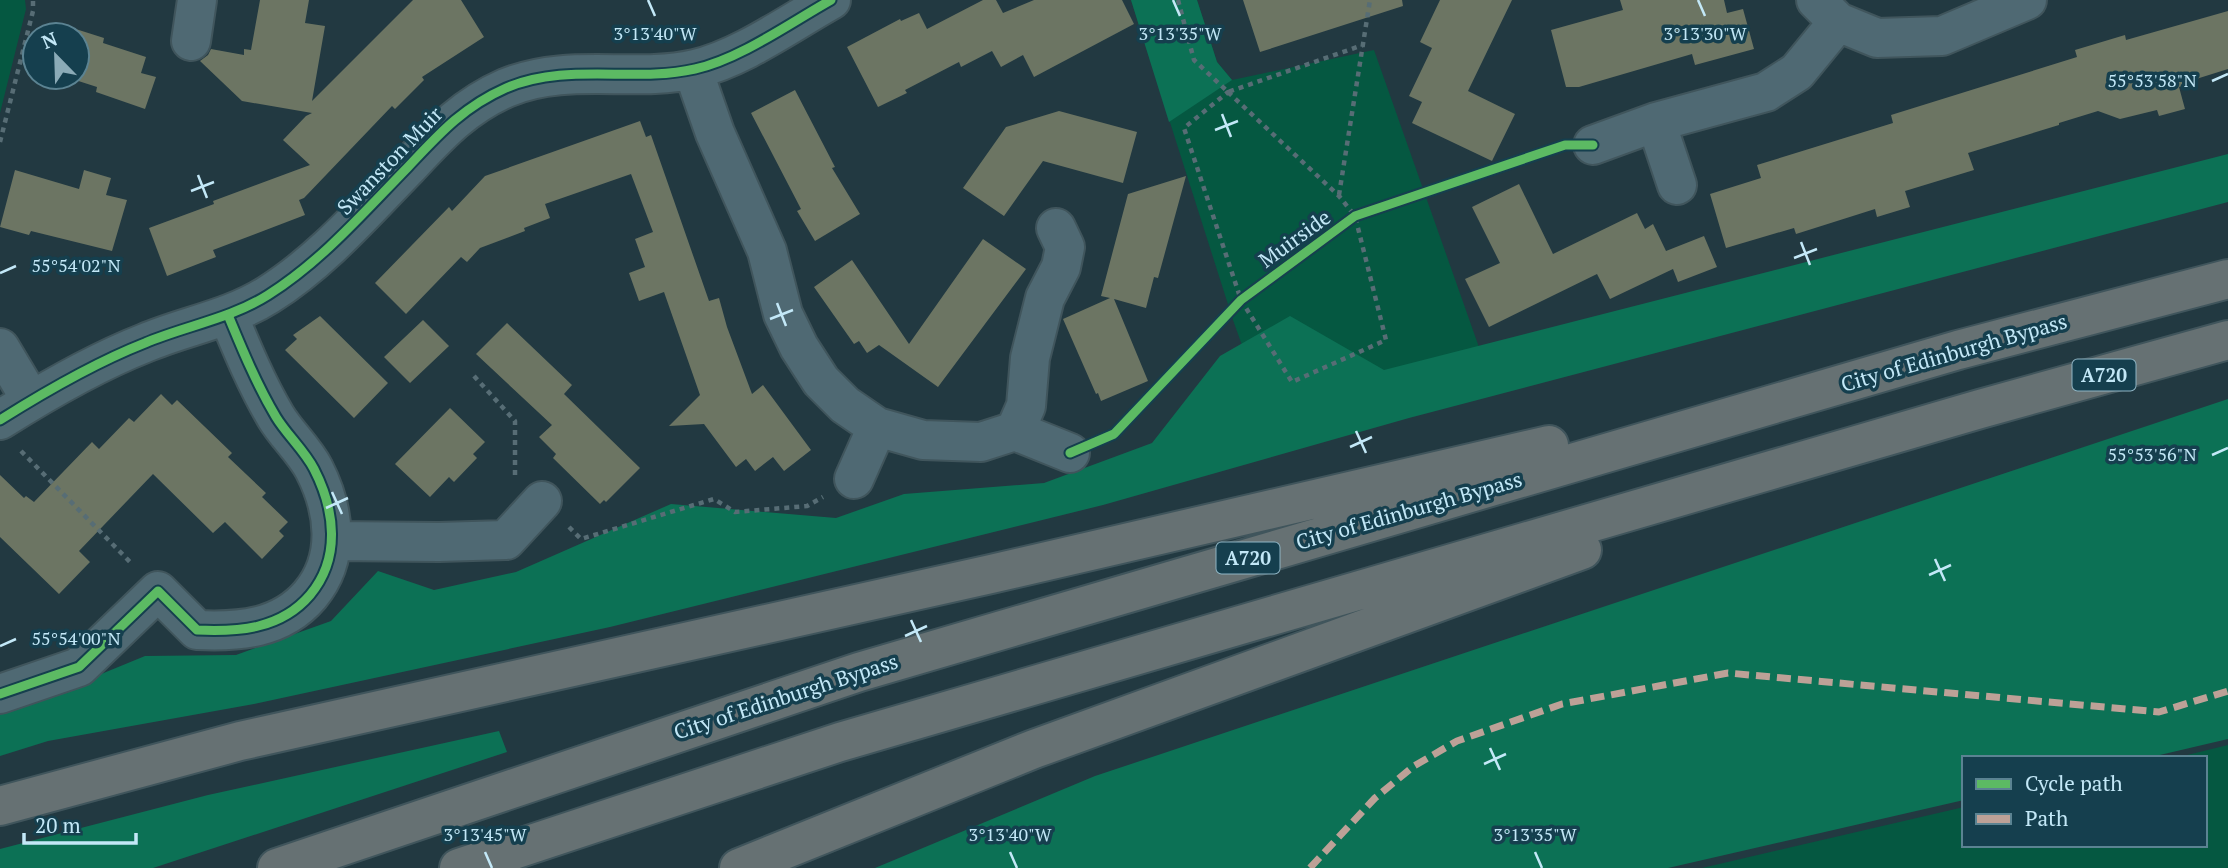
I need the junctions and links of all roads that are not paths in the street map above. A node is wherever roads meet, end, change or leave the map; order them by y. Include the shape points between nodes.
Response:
1 (197, 0) edge
2 (831, 0) edge
3 (2027, 0) edge
4 (1827, 11) edge
5 (191, 41) dead end
6 (693, 70) junction
7 (1656, 122) junction
8 (1593, 145) dead end
9 (1676, 185) dead end
10 (1056, 228) dead end
11 (2228, 279) edge
12 (228, 315) junction
13 (2228, 340) edge
14 (0, 348) edge
15 (1958, 350) junction
16 (1980, 409) junction
17 (17, 423) edge
18 (877, 427) junction
19 (1015, 430) junction
20 (1070, 453) dead end
21 (854, 479) road end
22 (542, 501) road end
23 (333, 541) junction
24 (0, 694) edge
25 (0, 806) edge
26 (277, 868) edge
27 (459, 868) edge
28 (739, 868) edge

1 - 5 street
2 - 6 street, Swanston Muir via 722,61
3 - 4 street via 1942,36 1877,38
4 - 7 street via 1797,72 1766,92
6 - 12 street, Swanston Muir via 587,73 508,88 455,118 324,254 267,296
6 - 18 street via 767,251 783,314 799,348 829,389
7 - 8 street
7 - 9 street
10 - 19 street via 1065,247 1061,267 1045,298 1030,358 1026,406
11 - 15 highway, City of Edinburgh Bypass / A720
12 - 17 street, Swanston Muir via 101,362
12 - 23 street via 277,418 314,468 329,509
13 - 16 highway, A720
14 - 17 street
15 - 25 highway via 978,577 240,741
15 - 26 highway, City of Edinburgh Bypass / A720 via 859,672
16 - 27 highway, A720 via 840,742
16 - 28 highway via 1034,749
18 - 19 street via 923,440 981,442
18 - 21 street
19 - 20 street
22 - 23 street via 506,540
23 - 24 street via 326,569 312,592 297,610 276,621 233,632 197,630 158,591 79,667

